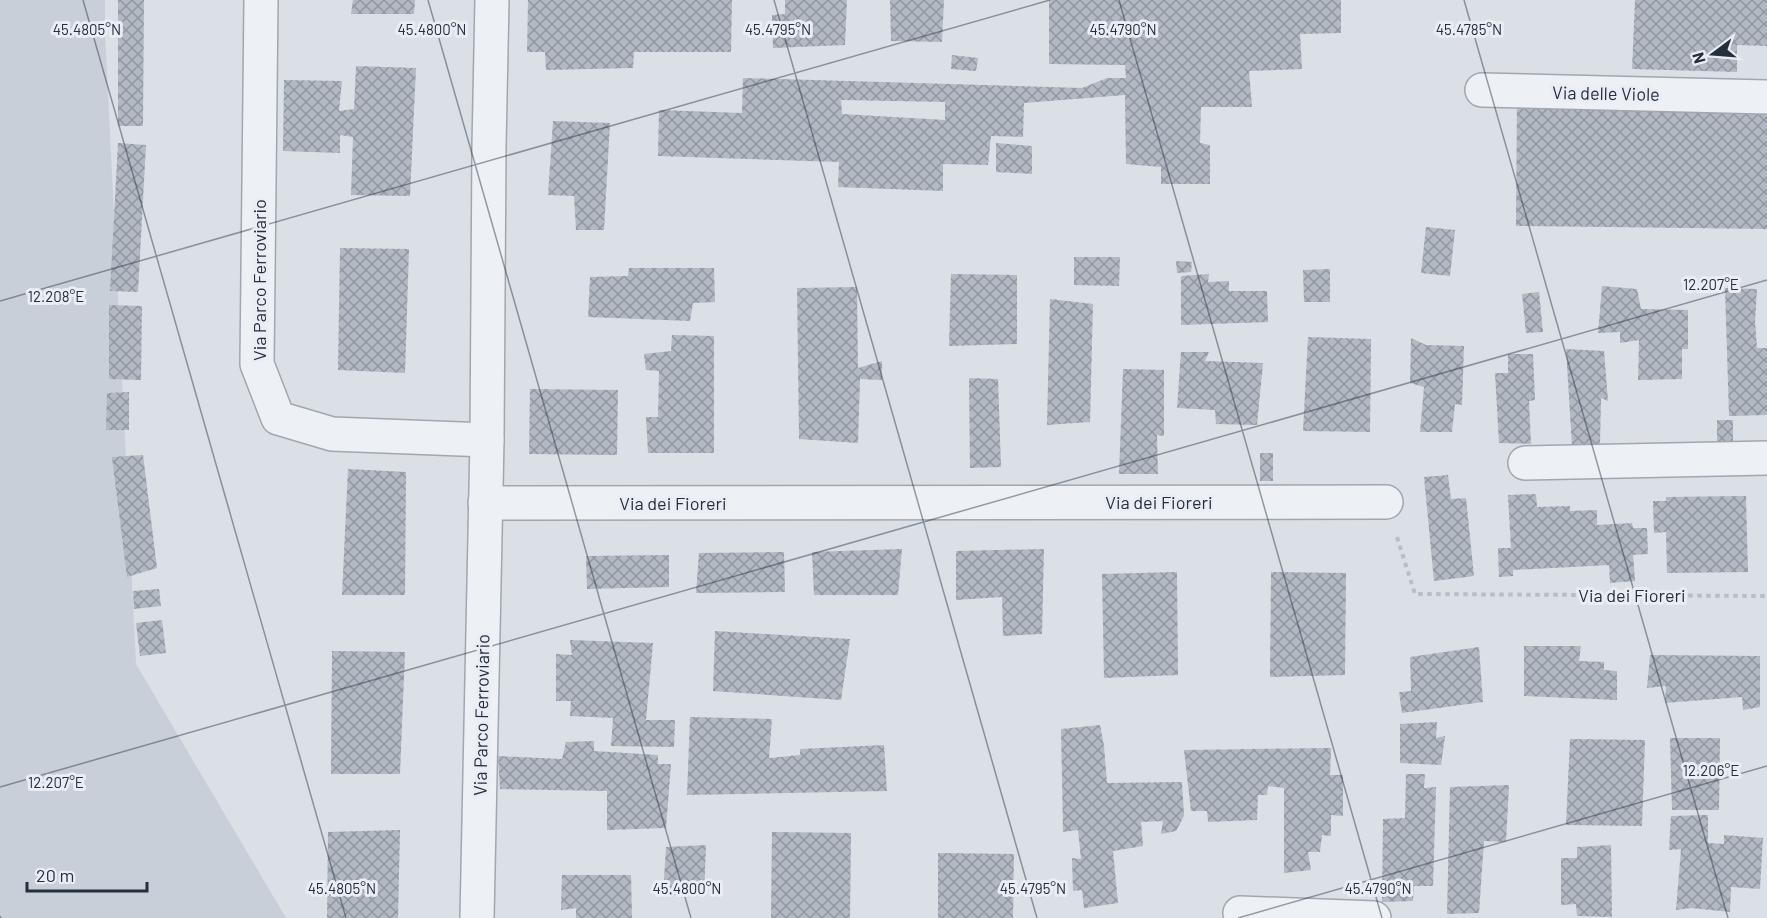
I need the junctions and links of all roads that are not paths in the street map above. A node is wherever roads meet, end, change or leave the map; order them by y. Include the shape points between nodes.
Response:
1 (261, 0) edge
2 (492, 0) edge
3 (1482, 90) dead end
4 (1767, 97) edge
5 (487, 440) junction
6 (1767, 458) edge
7 (1525, 462) dead end
8 (1386, 502) road end
9 (485, 503) junction
10 (1240, 913) dead end
11 (477, 918) edge
12 (1374, 918) edge

1 - 5 street, Via Parco Ferroviario via 257,364 278,418 332,434
2 - 5 street, Via Parco Ferroviario
3 - 4 street, Via delle Viole
5 - 9 street, Via Parco Ferroviario
6 - 7 street
8 - 9 street, Via dei Fioreri
9 - 11 street, Via Parco Ferroviario
10 - 12 street

